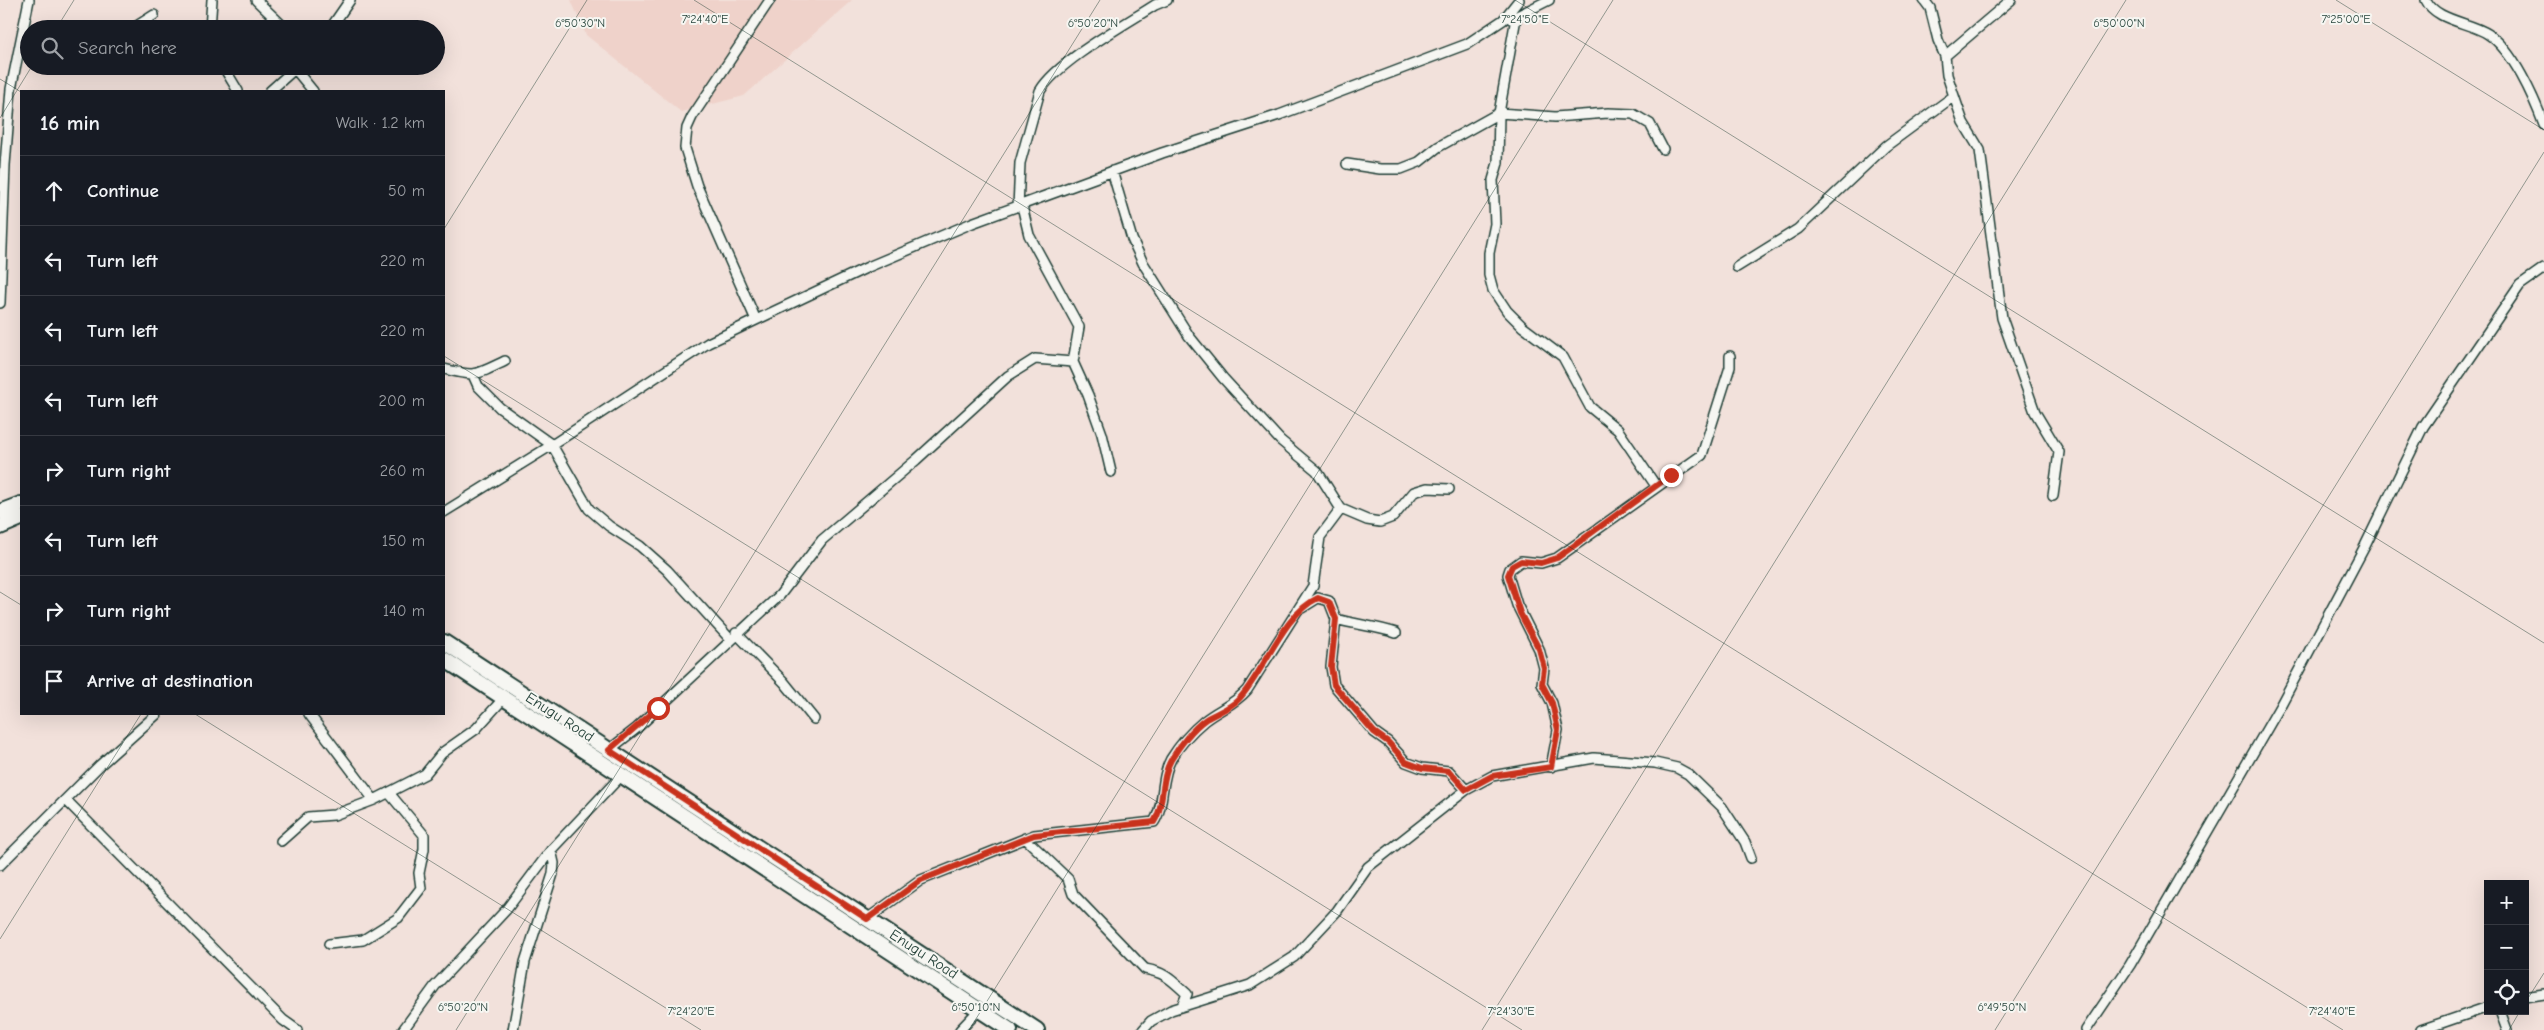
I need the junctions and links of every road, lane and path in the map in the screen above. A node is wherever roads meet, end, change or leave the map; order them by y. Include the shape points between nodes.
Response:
1 (29, 0) edge
2 (212, 0) edge
3 (256, 0) edge
4 (350, 0) edge
5 (770, 0) edge
6 (1167, 0) edge
7 (1519, 0) edge
8 (1549, 0) edge
9 (1924, 0) edge
10 (2011, 0) edge
11 (2426, 0) edge
12 (1155, 2) edge
13 (154, 15) dead end
14 (1516, 18) junction
15 (27, 20) edge
16 (146, 20) edge
17 (211, 20) edge
18 (277, 20) edge
19 (336, 20) edge
20 (1503, 20) junction
21 (1945, 56) junction
22 (20, 61) edge
23 (229, 75) edge
24 (287, 75) edge
25 (302, 75) edge
26 (237, 90) edge
27 (271, 90) edge
28 (312, 90) edge
29 (1954, 96) junction
30 (1499, 113) junction
31 (2544, 125) edge
32 (1664, 149) dead end
33 (1347, 164) dead end
34 (1112, 171) junction
35 (1020, 206) junction
36 (1737, 266) dead end
37 (2544, 268) edge
38 (0, 303) edge
39 (756, 320) junction
40 (1730, 356) dead end
41 (505, 361) dead end
42 (1073, 362) junction
43 (445, 369) edge
44 (473, 375) junction
45 (552, 445) junction
46 (1111, 472) dead end
47 (1656, 486) junction
48 (1450, 489) dead end
49 (2053, 496) dead end
50 (20, 504) edge
51 (1341, 509) junction
52 (445, 511) edge
53 (0, 512) edge
54 (20, 518) edge
55 (0, 527) edge
56 (1298, 611) junction
57 (1336, 619) junction
58 (1396, 633) dead end
59 (733, 636) junction
60 (445, 643) edge
61 (445, 660) edge
62 (503, 699) junction
63 (156, 715) edge
64 (310, 715) edge
65 (814, 719) dead end
66 (609, 750) junction
67 (1551, 767) junction
68 (621, 776) junction
69 (1466, 790) junction
70 (389, 793) junction
71 (66, 800) junction
72 (374, 800) junction
73 (1025, 838) junction
74 (281, 841) dead end
75 (551, 850) junction
76 (1751, 858) dead end
77 (0, 865) edge
78 (867, 919) junction
79 (330, 944) dead end
80 (2544, 994) edge
81 (2529, 996) edge
82 (1182, 1006) junction
83 (2484, 1008) edge
84 (979, 1010) junction
85 (2501, 1015) edge
86 (297, 1030) edge
87 (403, 1030) edge
88 (513, 1030) edge
89 (960, 1030) edge
90 (1010, 1030) edge
91 (1037, 1030) edge
92 (1143, 1030) edge
93 (2086, 1030) edge
94 (2421, 1030) edge
95 (2507, 1030) edge

1 - 15 street
2 - 17 street
3 - 18 street
4 - 19 street
5 - 39 street via 692,117 686,128 685,148 697,186
6 - 12 street
7 - 20 street
8 - 14 street
9 - 21 street via 1930,8
10 - 21 street
11 - 31 street via 2433,11 2480,30 2499,44 2533,96
12 - 35 street via 1062,67 1040,91 1020,163
13 - 16 street
14 - 20 street
14 - 30 street
20 - 34 street via 1467,44 1423,62
21 - 29 street
22 - 38 street via 11,89
23 - 26 street
24 - 27 street
25 - 28 street
29 - 36 street via 1886,146 1798,229
29 - 49 street via 1963,122 1980,150 2002,318 2035,412 2059,452
30 - 32 street via 1555,117 1633,114 1650,124
30 - 33 street via 1438,147 1419,162 1401,169
30 - 47 street via 1498,163 1493,180 1495,224 1489,275 1493,290 1523,327 1563,357 1590,408 1618,430
34 - 35 street
34 - 51 street via 1139,255 1190,336 1223,378 1274,433 1317,471
35 - 39 street via 868,267
35 - 42 street via 1029,235 1079,327
37 - 93 street via 2520,285 2423,427 2279,708 2130,965
39 - 45 street via 708,343
40 - 47 street via 1730,367 1703,452
41 - 44 street
42 - 46 street via 1102,434
42 - 59 street via 1035,359 1008,376 822,540 780,594
43 - 44 street via 464,376
44 - 45 street via 478,386 500,408
45 - 52 street
45 - 59 street via 589,508 667,570
47 - 67 street via 1557,558 1541,563 1521,561 1510,569 1508,575 1517,605 1539,649 1544,668 1542,684 1552,703 1558,730
48 - 51 street via 1426,488 1414,492 1393,517 1380,522
50 - 53 main road
51 - 56 street via 1320,537 1313,586
54 - 55 main road
56 - 57 street via 1312,601 1324,598 1333,608
56 - 73 street via 1237,702 1204,721 1179,748 1163,775 1154,822
57 - 58 street
57 - 69 street via 1331,667 1334,685 1374,732 1406,762 1422,768 1449,771
59 - 65 street via 784,682
59 - 66 street via 637,728
60 - 66 main road
61 - 62 main road, Enugu Road
62 - 68 main road, Enugu Road
62 - 70 street via 476,729 442,753 425,774
63 - 71 street
64 - 72 street
66 - 78 main road
67 - 69 street via 1492,776
67 - 76 street via 1594,758 1677,768 1688,774 1722,807 1745,842
68 - 75 street
68 - 84 main road, Enugu Road
69 - 82 street via 1368,867 1338,911 1294,957 1250,985
70 - 72 street
70 - 79 street via 424,835 419,873 421,888 398,918 363,940
71 - 77 street
71 - 86 street via 283,1020
72 - 74 street via 334,815 308,817
73 - 78 street via 921,880
73 - 82 street via 1068,880 1073,894 1144,969 1172,978 1187,994
75 - 87 street via 506,910 435,986
75 - 88 street via 552,874 525,962
78 - 91 main road
80 - 81 street
82 - 92 street via 1152,1021
83 - 94 street
84 - 89 street
84 - 90 main road, Enugu Road
85 - 95 street

